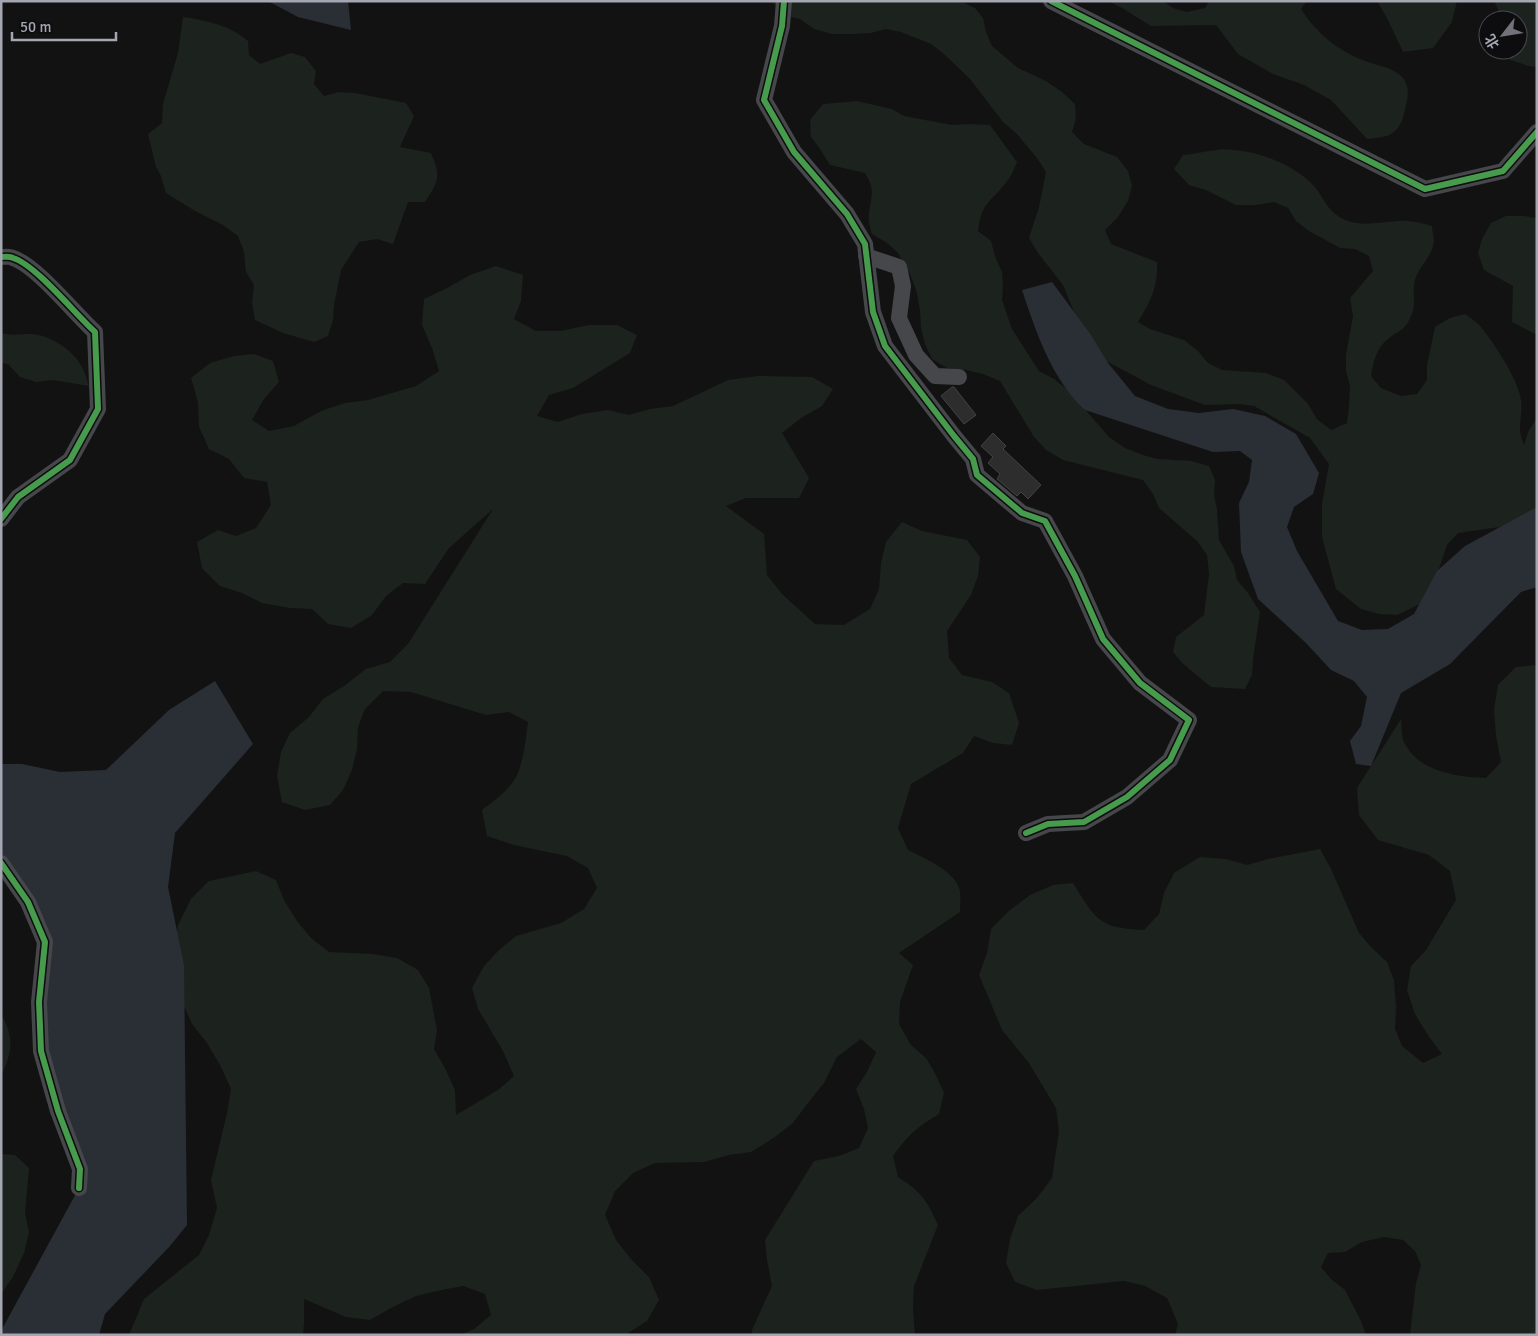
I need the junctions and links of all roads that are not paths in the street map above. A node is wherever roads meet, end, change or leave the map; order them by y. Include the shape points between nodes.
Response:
1 (784, 1) edge
2 (1051, 1) edge
3 (1537, 132) edge
4 (866, 256) junction
5 (1, 257) edge
6 (959, 377) dead end
7 (1, 519) edge
8 (1026, 833) dead end
9 (1, 863) edge
10 (79, 1188) dead end

1 - 4 street via 782,26 764,100 794,152 847,214 865,244
2 - 3 street via 1425,188 1503,171
4 - 6 street via 900,267 899,318 916,355 935,376
4 - 8 street via 873,312 885,346 973,459 977,474 1022,514 1046,521 1103,639 1140,683 1188,720 1170,760 1127,797 1084,822 1048,824
5 - 7 street via 13,258 34,271 95,332 98,409 70,460 18,498
9 - 10 street via 28,902 45,942 39,1002 41,1051 58,1111 80,1169

